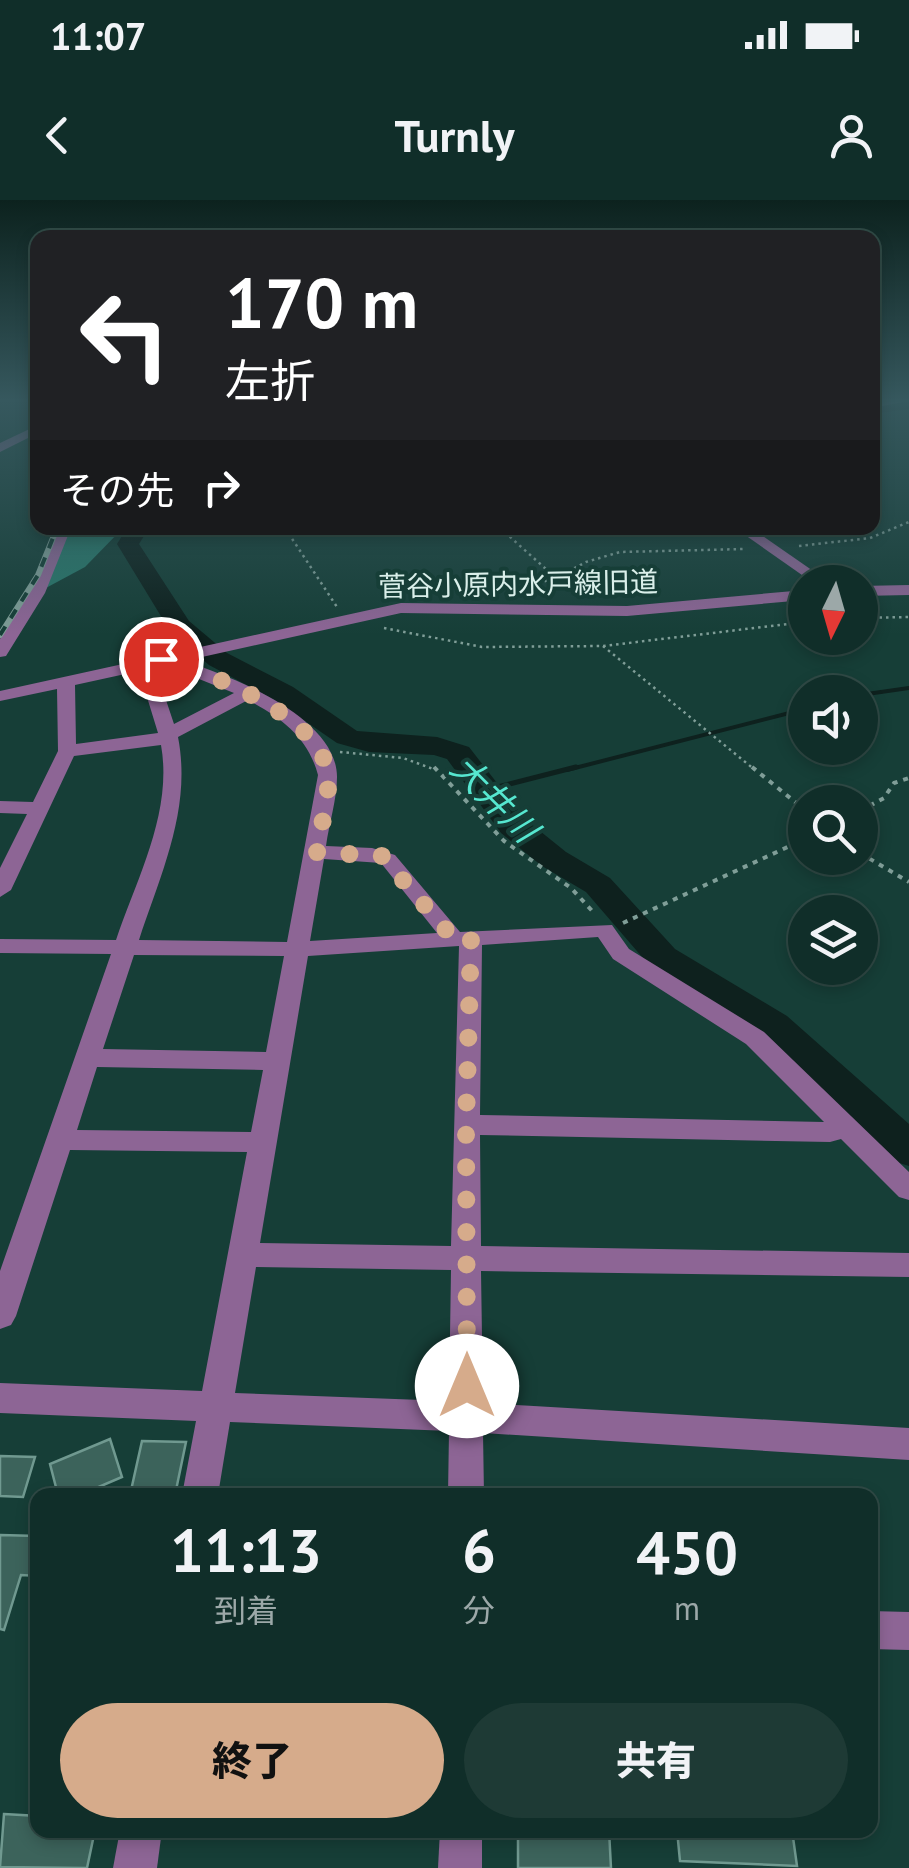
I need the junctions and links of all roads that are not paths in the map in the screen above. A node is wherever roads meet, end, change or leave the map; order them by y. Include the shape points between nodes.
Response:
1 (61, 535) edge
2 (753, 535) edge
3 (797, 565) edge
4 (909, 590) edge
5 (878, 591) edge
6 (788, 597) edge
7 (0, 652) edge
8 (163, 659) junction
9 (66, 681) junction
10 (247, 694) junction
11 (0, 696) edge
12 (168, 736) junction
13 (67, 751) junction
14 (0, 807) edge
15 (40, 808) junction
16 (316, 852) junction
17 (0, 890) edge
18 (462, 939) junction
19 (0, 946) edge
20 (127, 948) junction
21 (297, 949) junction
22 (88, 1058) junction
23 (275, 1061) junction
24 (466, 1125) junction
25 (847, 1127) junction
26 (60, 1140) junction
27 (261, 1142) junction
28 (909, 1190) edge
29 (241, 1255) junction
30 (467, 1258) junction
31 (909, 1265) edge
32 (0, 1316) edge
33 (0, 1398) edge
34 (216, 1405) junction
35 (468, 1418) junction
36 (909, 1444) edge
37 (201, 1488) edge
38 (466, 1488) edge
39 (878, 1630) edge
40 (909, 1631) edge
41 (140, 1838) edge
42 (460, 1838) edge
43 (134, 1868) edge
44 (460, 1868) edge

1 - 7 street via 37,593
2 - 3 street
4 - 5 street
6 - 8 street, 菅谷小原内水戸線旧道 via 628,611 401,608
8 - 9 street, 菅谷小原内水戸線旧道
8 - 10 street
8 - 12 street
9 - 11 street, 菅谷小原内水戸線旧道
9 - 13 street
10 - 12 street
10 - 16 street via 319,747 328,775
12 - 13 street
12 - 20 street via 176,784
13 - 15 street
14 - 15 street
15 - 17 street
16 - 18 street via 382,856
16 - 21 street
18 - 21 street
18 - 24 street
18 - 25 street via 610,928 621,954 755,1038
19 - 20 street
20 - 21 street
20 - 22 street
21 - 23 street
22 - 23 street
22 - 26 street
23 - 27 street
24 - 25 street via 830,1132
24 - 30 street
25 - 28 street
26 - 27 street
26 - 32 street
27 - 29 street
29 - 30 street
29 - 34 street
30 - 31 street
30 - 35 street
33 - 34 street
34 - 35 street
34 - 37 street
35 - 36 street
35 - 38 street
39 - 40 street
41 - 43 street
42 - 44 street

